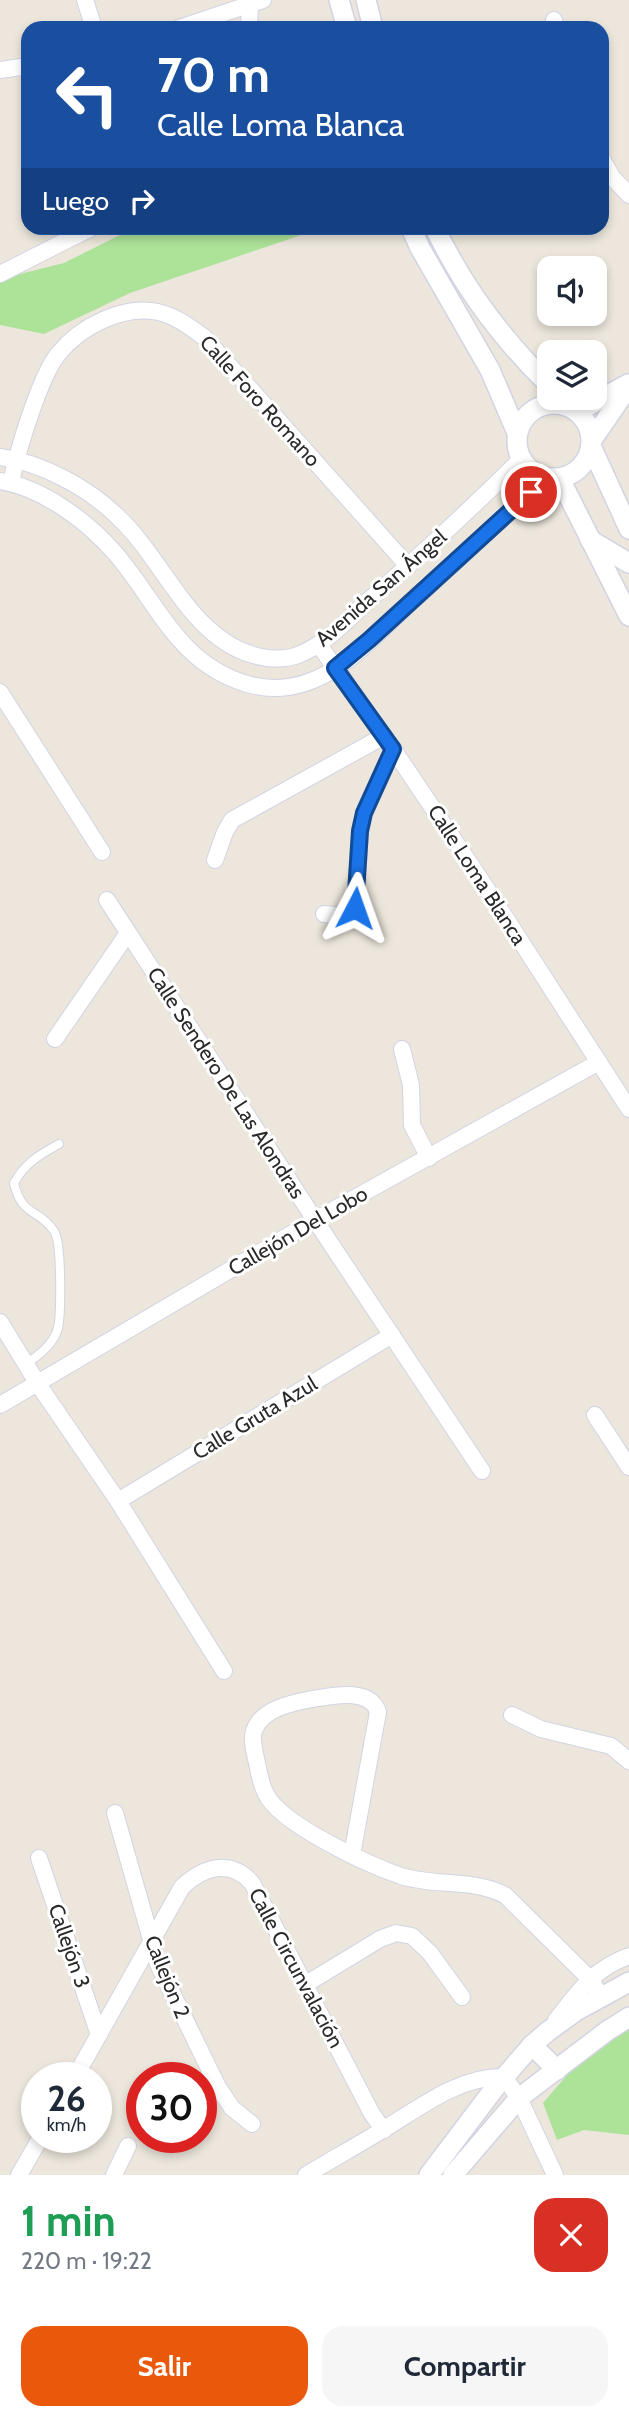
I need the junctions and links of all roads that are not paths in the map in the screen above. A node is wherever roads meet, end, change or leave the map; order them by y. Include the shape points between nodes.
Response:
1 (85, 0) edge
2 (339, 0) edge
3 (366, 0) edge
4 (256, 2) edge
5 (92, 21) edge
6 (200, 21) edge
7 (251, 21) edge
8 (345, 21) edge
9 (371, 21) edge
10 (21, 67) edge
11 (0, 70) edge
12 (609, 172) edge
13 (629, 195) edge
14 (76, 235) edge
15 (414, 235) edge
16 (439, 235) edge
17 (0, 274) edge
18 (537, 373) edge
19 (629, 385) edge
20 (607, 392) edge
21 (537, 408) edge
22 (573, 410) edge
23 (517, 433) junction
24 (592, 443) junction
25 (8, 458) edge
26 (521, 459) junction
27 (553, 478) junction
28 (6, 482) edge
29 (629, 529) edge
30 (589, 539) junction
31 (629, 563) edge
32 (408, 566) junction
33 (629, 616) edge
34 (319, 645) junction
35 (335, 668) junction
36 (0, 692) edge
37 (389, 743) junction
38 (102, 852) dead end
39 (215, 860) dead end
40 (107, 900) dead end
41 (324, 914) dead end
42 (128, 933) junction
43 (55, 1039) dead end
44 (402, 1049) dead end
45 (599, 1062) junction
46 (629, 1109) edge
47 (59, 1144) dead end
48 (429, 1158) junction
49 (315, 1220) junction
50 (0, 1322) edge
51 (392, 1335) junction
52 (26, 1364) junction
53 (38, 1384) junction
54 (0, 1405) edge
55 (595, 1415) dead end
56 (629, 1467) edge
57 (482, 1471) dead end
58 (118, 1501) junction
59 (224, 1671) dead end
60 (512, 1715) dead end
61 (629, 1761) edge
62 (115, 1813) dead end
63 (352, 1855) junction
64 (39, 1858) dead end
65 (151, 1944) junction
66 (629, 1956) edge
67 (589, 1978) junction
68 (629, 1982) edge
69 (306, 1984) junction
70 (601, 1996) junction
71 (462, 1997) dead end
72 (629, 2017) edge
73 (99, 2035) junction
74 (540, 2038) junction
75 (84, 2062) edge
76 (557, 2070) junction
77 (494, 2082) junction
78 (515, 2102) junction
79 (252, 2124) dead end
80 (384, 2130) junction
81 (126, 2150) edge
82 (32, 2153) edge
83 (19, 2175) edge
84 (114, 2175) edge
85 (306, 2175) edge
86 (429, 2175) edge
87 (453, 2175) edge
88 (555, 2175) edge

1 - 5 street
2 - 8 street
3 - 9 street
4 - 6 street
4 - 7 street
10 - 11 street
12 - 13 street
14 - 17 street
15 - 23 street via 490,370
16 - 18 street via 491,321
19 - 20 street
19 - 24 street
21 - 23 street via 522,421
22 - 24 street via 587,425
23 - 26 street
24 - 27 street via 578,471
24 - 29 street
25 - 28 street, Calle Foro Romano
25 - 32 street, Calle Foro Romano via 57,355 76,335 132,311 158,312 183,321 205,338
25 - 34 street, Avenida San Ángel via 57,475 116,514 150,552 195,616 230,647 277,659
26 - 27 street via 527,468
26 - 32 street, Avenida San Ángel
27 - 30 street
27 - 35 street, Avenida San Ángel
28 - 35 street, Avenida San Ángel via 84,523 103,540 195,658 222,675 279,689 314,680
30 - 31 street
30 - 33 street
32 - 34 street, Avenida San Ángel
34 - 35 street, Calle Loma Blanca
35 - 37 street, Calle Loma Blanca
36 - 38 street
37 - 39 street via 232,820
37 - 41 street via 360,831 355,908 343,916
37 - 45 street, Calle Loma Blanca
40 - 42 street, Calle Sendero De Las Alondras
42 - 43 street
42 - 49 street, Calle Sendero De Las Alondras
44 - 48 street via 411,1085 412,1125
45 - 46 street, Calle Loma Blanca
45 - 48 street, Callejón Del Lobo
47 - 52 lane via 34,1157 14,1183 24,1207 56,1232 60,1253 58,1328 51,1343
48 - 49 street, Callejón Del Lobo
49 - 51 street, Calle Sendero De Las Alondras
49 - 53 street, Callejón Del Lobo
50 - 52 street
51 - 57 street, Calle Sendero De Las Alondras
51 - 58 street, Calle Gruta Azul
52 - 53 street
53 - 54 street, Callejón Del Lobo
53 - 58 street
55 - 56 street
58 - 59 street
60 - 61 street via 541,1729 611,1746
62 - 65 street, Callejón 2
63 - 63 street via 290,1819 266,1794 253,1734 258,1721 276,1709 339,1695 375,1703 378,1712
63 - 67 street via 402,1876 432,1883 474,1884 505,1895
64 - 73 street, Callejón 3
65 - 69 street, Calle Circunvalación via 182,1886 208,1870 231,1868 252,1883
65 - 73 street, Calle Circunvalación
65 - 79 street, Callejón 2 via 218,2087 232,2108
66 - 67 street
67 - 70 street
67 - 74 street
68 - 70 street
69 - 71 street via 396,1933 412,1936 430,1953
69 - 80 street, Calle Circunvalación
70 - 74 street
72 - 76 street
73 - 75 street, Calle Circunvalación
74 - 76 street
74 - 77 street
76 - 78 street
77 - 78 street
77 - 80 street via 448,2091
77 - 86 street
78 - 87 street
78 - 88 street
80 - 85 street
81 - 84 street
82 - 83 street

